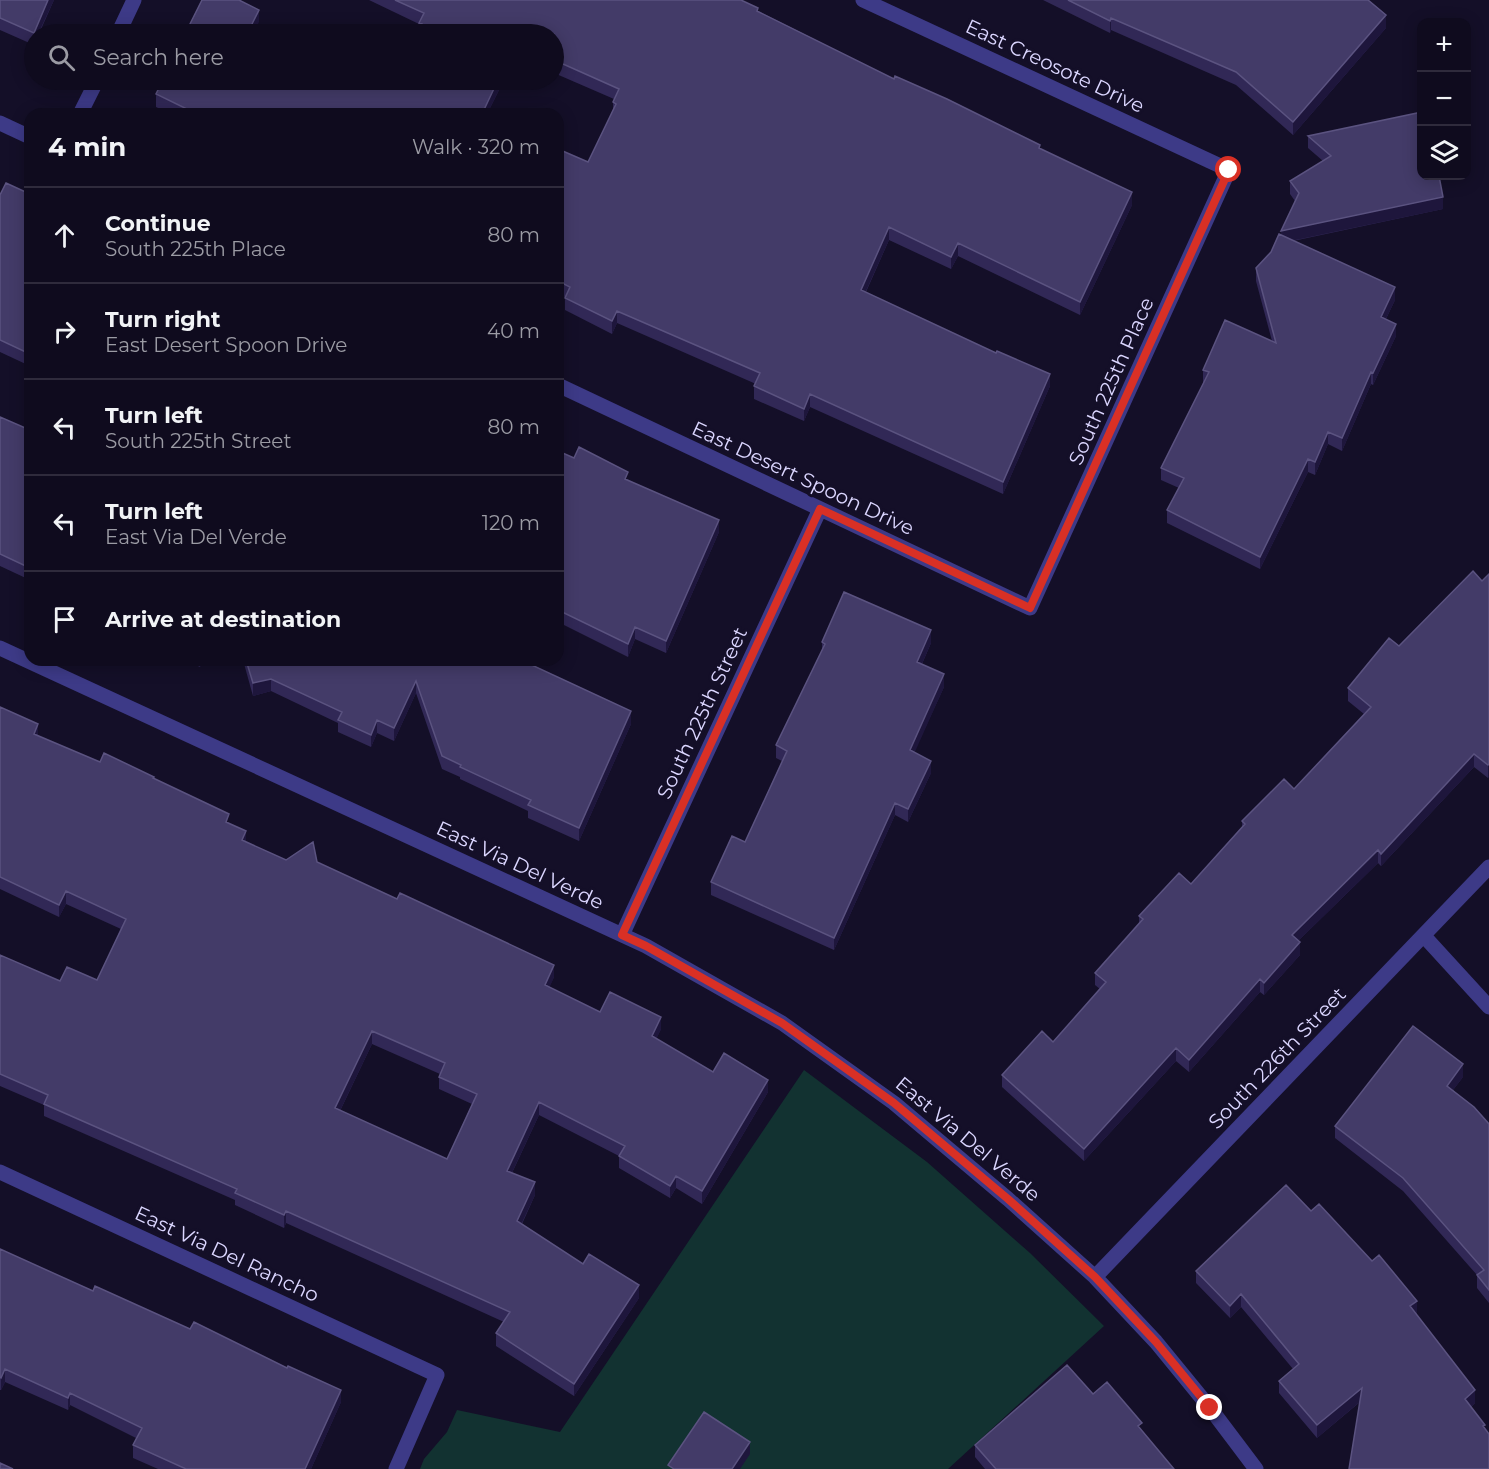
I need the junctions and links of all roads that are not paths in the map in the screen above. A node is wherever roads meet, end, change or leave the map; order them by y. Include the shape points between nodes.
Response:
1 (134, 0) edge
2 (863, 0) edge
3 (123, 24) edge
4 (92, 90) edge
5 (83, 108) edge
6 (0, 123) edge
7 (24, 134) edge
8 (1229, 170) joint
9 (564, 388) edge
10 (820, 509) junction
11 (1030, 608) joint
12 (0, 648) edge
13 (24, 659) edge
14 (39, 666) edge
15 (1489, 867) edge
16 (622, 935) junction
17 (1424, 936) junction
18 (1489, 1007) edge
19 (0, 1172) edge
20 (1095, 1277) junction
21 (396, 1469) edge
22 (1256, 1469) edge

1 - 3 street
2 - 8 street, East Creosote Drive
4 - 5 street
6 - 7 street
8 - 11 street, South 225th Place
9 - 10 street, East Desert Spoon Drive
10 - 11 street, East Desert Spoon Drive
10 - 16 street, South 225th Street
12 - 13 street, East Via Del Verde
14 - 16 street, East Via Del Verde
15 - 17 street, South 226th Street
16 - 20 street, East Via Del Verde via 782,1023 894,1103
17 - 18 street
17 - 20 street, South 226th Street
19 - 21 street, East Via Del Rancho via 437,1375
20 - 22 street, East Via Del Verde via 1156,1342

